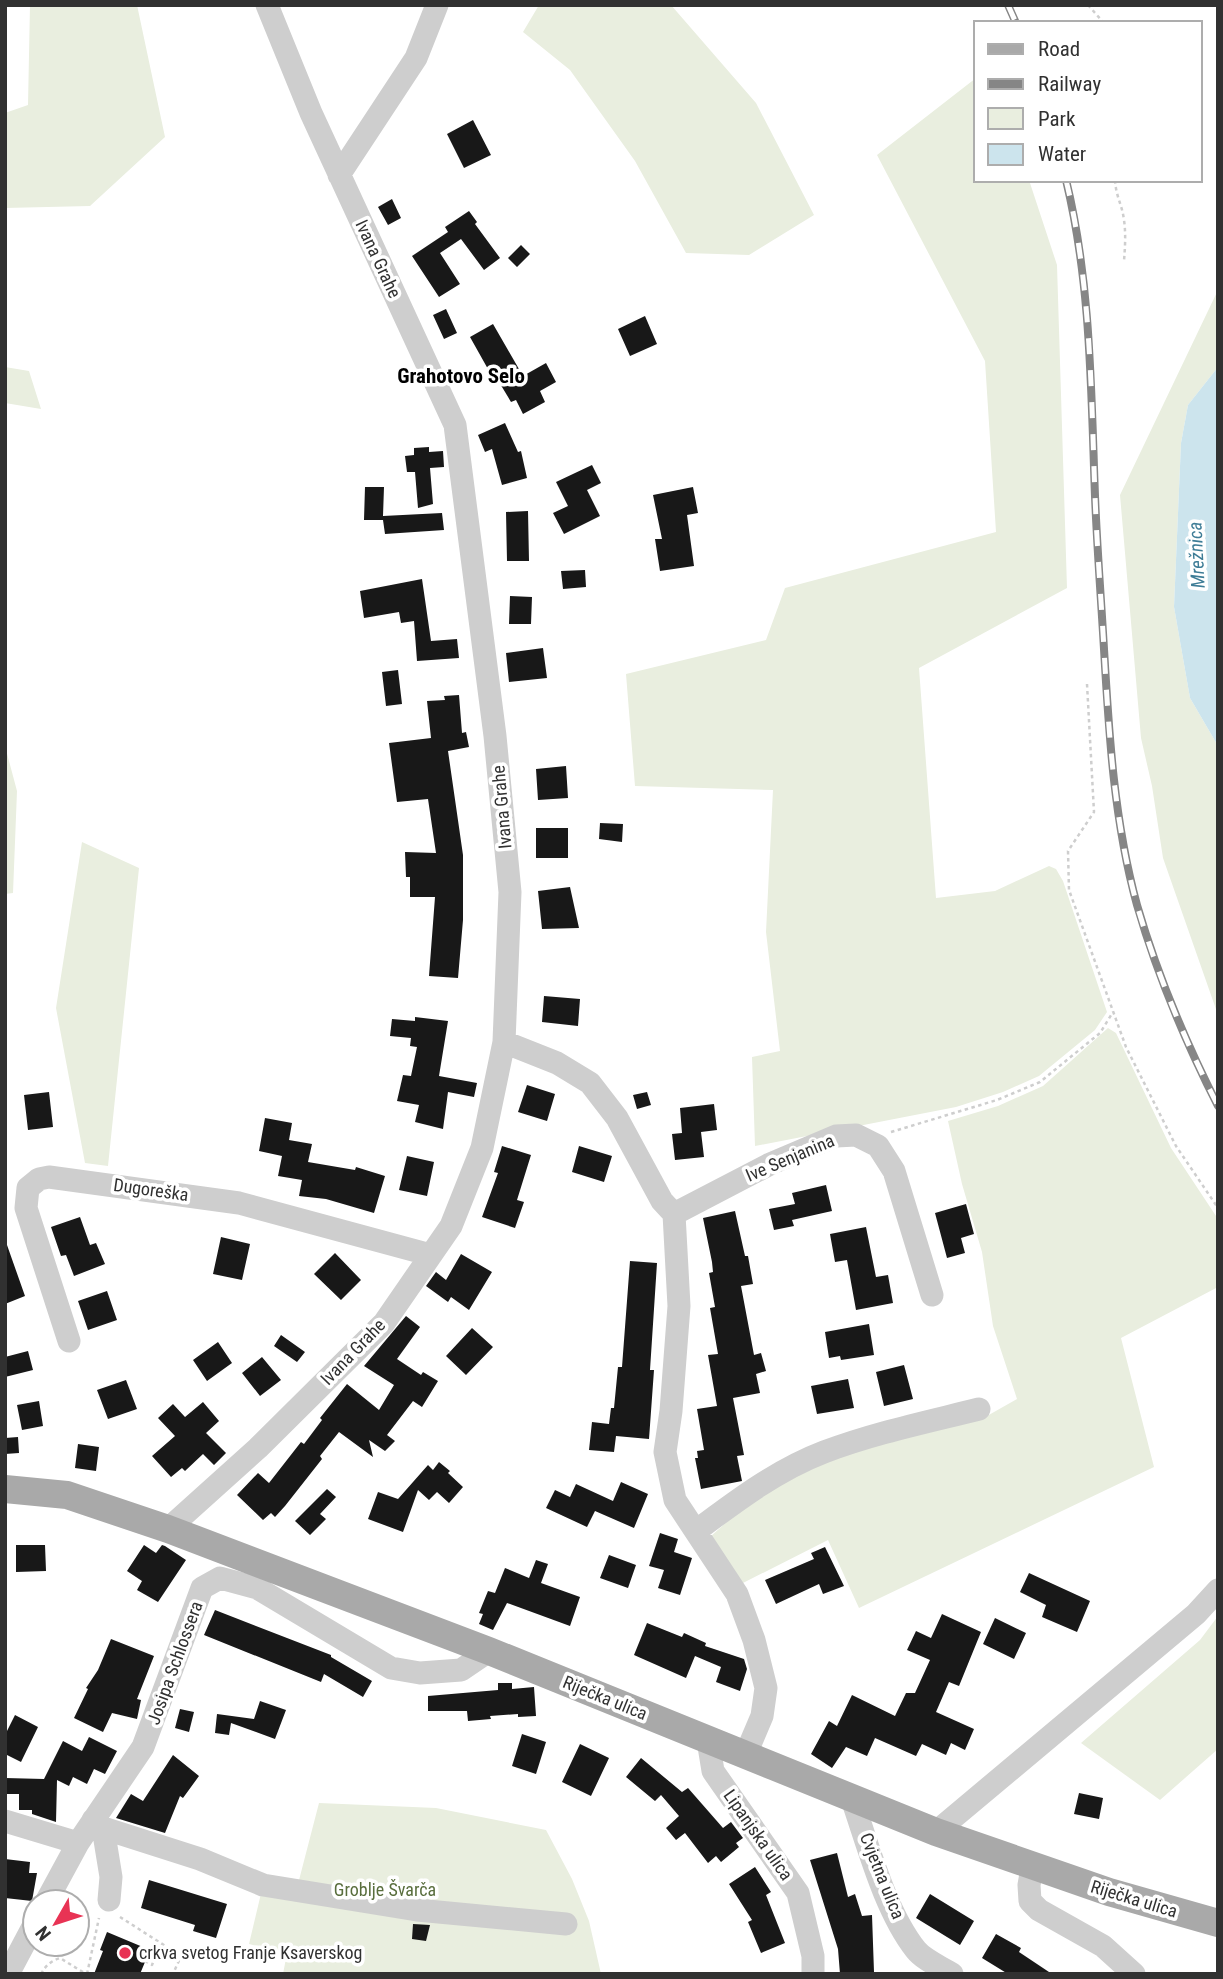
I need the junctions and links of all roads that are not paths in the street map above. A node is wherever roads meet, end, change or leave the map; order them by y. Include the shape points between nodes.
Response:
1 (267, 5) edge
2 (438, 5) edge
3 (339, 175) junction
4 (504, 1042) junction
5 (674, 1214) junction
6 (430, 1255) junction
7 (932, 1295) dead end
8 (69, 1341) dead end
9 (979, 1409) dead end
10 (5, 1489) edge
11 (169, 1529) junction
12 (696, 1531) junction
13 (1218, 1590) edge
14 (489, 1651) junction
15 (708, 1740) junction
16 (745, 1756) junction
17 (852, 1798) junction
18 (5, 1821) edge
19 (98, 1824) junction
20 (936, 1832) junction
21 (78, 1843) junction
22 (1032, 1868) junction
23 (54, 1888) edge
24 (109, 1907) road end
25 (1212, 1921) edge
26 (566, 1924) dead end
27 (21, 1949) edge
28 (8, 1974) edge
29 (813, 1974) edge
30 (952, 1974) edge
31 (1134, 1974) edge

1 - 3 street, Ivana Grahe
2 - 3 street via 416,58
3 - 4 street, Ivana Grahe via 455,425 510,892
4 - 5 street via 557,1063 590,1083 617,1118 662,1201
4 - 6 street, Ivana Grahe via 482,1148 451,1226
5 - 7 street, Ive Senjanina via 770,1164 836,1136 856,1135 878,1146 894,1171
5 - 12 street via 679,1306 665,1452 675,1500
6 - 8 street, Dugoreška via 239,1203 49,1177 27,1188 26,1208
6 - 11 street, Ivana Grahe via 384,1323
9 - 12 street via 821,1453 753,1489
10 - 11 main road, Riječka ulica via 67,1495
11 - 14 main road, Riječka ulica
12 - 16 street via 737,1594 766,1688 762,1716
13 - 20 street via 1196,1614
14 - 15 main road, Riječka ulica
14 - 19 street, Josipa Schlossera via 461,1670 420,1673 391,1668 257,1588 220,1578 202,1588 143,1747
15 - 16 main road, Riječka ulica
15 - 29 street, Lipanjska ulica via 713,1771 798,1893
16 - 17 main road, Riječka ulica
17 - 20 main road, Riječka ulica
17 - 30 street, Cvjetna ulica via 896,1917 917,1952
18 - 21 street
19 - 21 street, Josipa Schlossera
19 - 24 street via 111,1877
19 - 26 street via 263,1885 416,1910
20 - 22 main road, Riječka ulica
21 - 23 street, Josipa Schlossera
22 - 25 main road, Riječka ulica
22 - 31 street via 1030,1901 1103,1946
27 - 28 street

